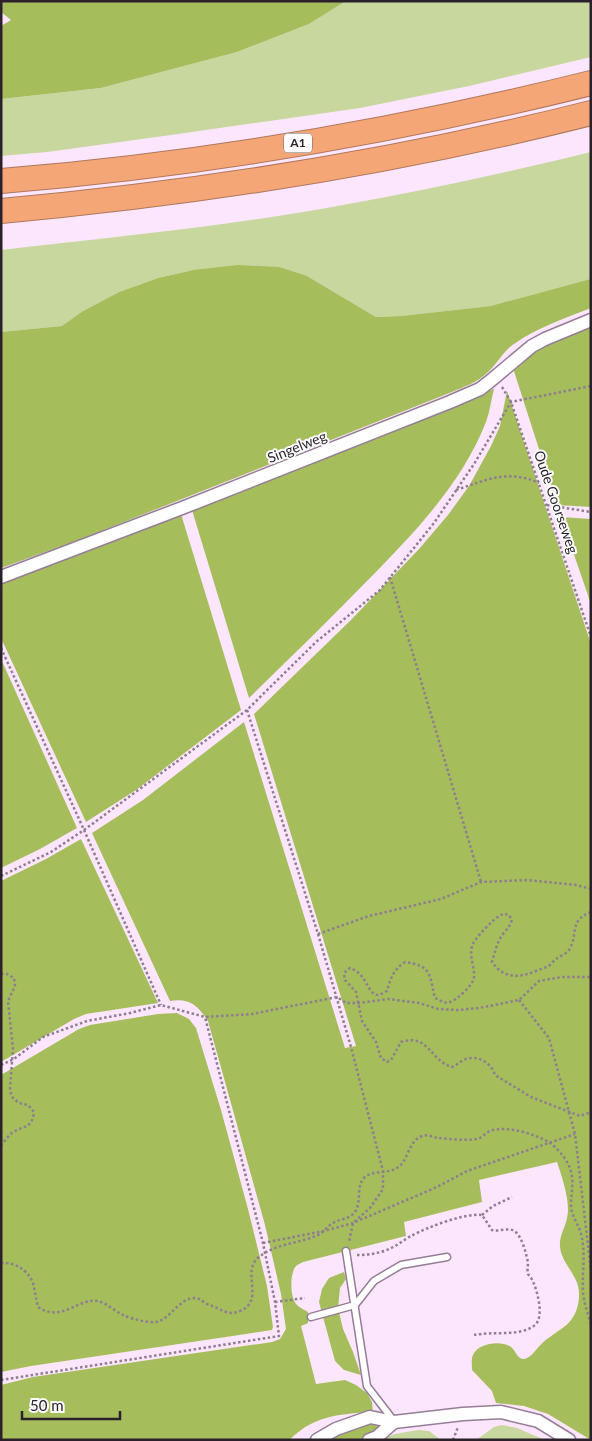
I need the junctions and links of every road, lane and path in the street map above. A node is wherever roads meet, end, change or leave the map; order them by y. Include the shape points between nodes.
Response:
1 (591, 83) edge
2 (591, 114) edge
3 (1, 181) edge
4 (1, 211) edge
5 (591, 320) edge
6 (496, 377) junction
7 (591, 386) edge
8 (511, 402) junction
9 (539, 483) junction
10 (456, 490) junction
11 (547, 504) junction
12 (591, 512) edge
13 (1, 577) edge
14 (390, 577) junction
15 (591, 637) edge
16 (1, 648) edge
17 (247, 710) junction
18 (84, 830) junction
19 (1, 876) edge
20 (481, 882) junction
21 (591, 889) edge
22 (591, 912) edge
23 (318, 934) junction
24 (1, 974) edge
25 (591, 977) edge
26 (337, 997) junction
27 (519, 1000) junction
28 (359, 1003) junction
29 (161, 1005) junction
30 (205, 1017) junction
31 (14, 1059) junction
32 (1, 1065) edge
33 (570, 1112) junction
34 (591, 1112) edge
35 (575, 1134) junction
36 (551, 1143) junction
37 (1, 1145) edge
38 (383, 1172) junction
39 (512, 1197) dead end
40 (482, 1215) junction
41 (353, 1223) junction
42 (324, 1231) junction
43 (263, 1243) junction
44 (346, 1251) junction
45 (265, 1253) junction
46 (447, 1257) dead end
47 (1, 1263) edge
48 (591, 1272) edge
49 (305, 1298) dead end
50 (275, 1302) junction
51 (355, 1305) junction
52 (310, 1317) dead end
53 (591, 1324) edge
54 (474, 1335) dead end
55 (1, 1380) edge
56 (394, 1422) junction
57 (318, 1440) edge
58 (369, 1440) edge
59 (569, 1440) edge

1 - 3 highway, A1 via 285,146
2 - 4 highway, A1 via 438,149 322,170 82,204
5 - 6 street, Singelweg via 532,346
6 - 8 path, Oude Goorseweg
6 - 13 street, Singelweg via 480,389 450,402
7 - 8 path
8 - 9 path, Oude Goorseweg
8 - 10 path
9 - 10 path via 527,478 501,476
9 - 11 path, Oude Goorseweg
10 - 14 path
11 - 12 path
11 - 15 path, Oude Goorseweg
14 - 17 path via 380,590 316,642
14 - 20 path
16 - 18 path
17 - 18 path
17 - 23 path
18 - 19 path via 51,852
18 - 29 path
20 - 21 path via 528,880
20 - 23 path via 441,899 369,916
22 - 28 path via 577,921 567,952 548,966 516,976 503,973 492,962 495,948 512,920 509,915 499,916 472,945 473,982 451,1002 444,1003 435,998 429,974 416,964 404,962 399,966 386,991 380,995 374,994 363,977 350,968 344,974 345,980 356,992
23 - 26 path
24 - 31 path via 14,978 15,986 8,1001
25 - 27 path via 539,981
26 - 28 path via 346,1003
26 - 30 path via 252,1014
26 - 38 path
27 - 28 path via 458,1010 388,999
27 - 33 path via 549,1038
28 - 33 path via 362,1022 376,1042 381,1058 387,1062 401,1042 410,1039 422,1042 445,1065 452,1067 476,1058 486,1061 495,1075 531,1097
29 - 30 path
29 - 31 path via 87,1021 43,1037
30 - 43 path
31 - 32 path
31 - 37 path via 11,1094 34,1112 33,1120 12,1133
33 - 34 path via 580,1116
33 - 35 path
35 - 36 path
35 - 48 path
36 - 38 path via 521,1130 490,1131 476,1139 420,1136 396,1169
36 - 41 path via 467,1171
36 - 53 path via 567,1162 573,1182 571,1209 581,1233 583,1293
38 - 41 path via 383,1189 370,1208
38 - 42 path via 364,1178 357,1210 352,1216 334,1222
39 - 40 path
40 - 44 path via 441,1223 413,1234 385,1251 355,1256
40 - 54 path via 492,1230 513,1230 520,1236 540,1314 536,1324 525,1330
41 - 42 path
41 - 44 path
42 - 43 path
42 - 45 path
43 - 45 path
44 - 51 lane
45 - 47 path via 252,1265 251,1303 242,1311 224,1312 202,1299 192,1298 158,1322 125,1316 98,1301 86,1302 67,1311 44,1311 38,1307 27,1274 16,1264
45 - 50 path
46 - 51 lane via 401,1265 374,1281
49 - 50 path
50 - 55 path via 279,1336
51 - 52 lane
51 - 56 lane via 368,1386
56 - 57 street via 370,1417 336,1429
56 - 58 street
56 - 59 street via 501,1412 538,1421

